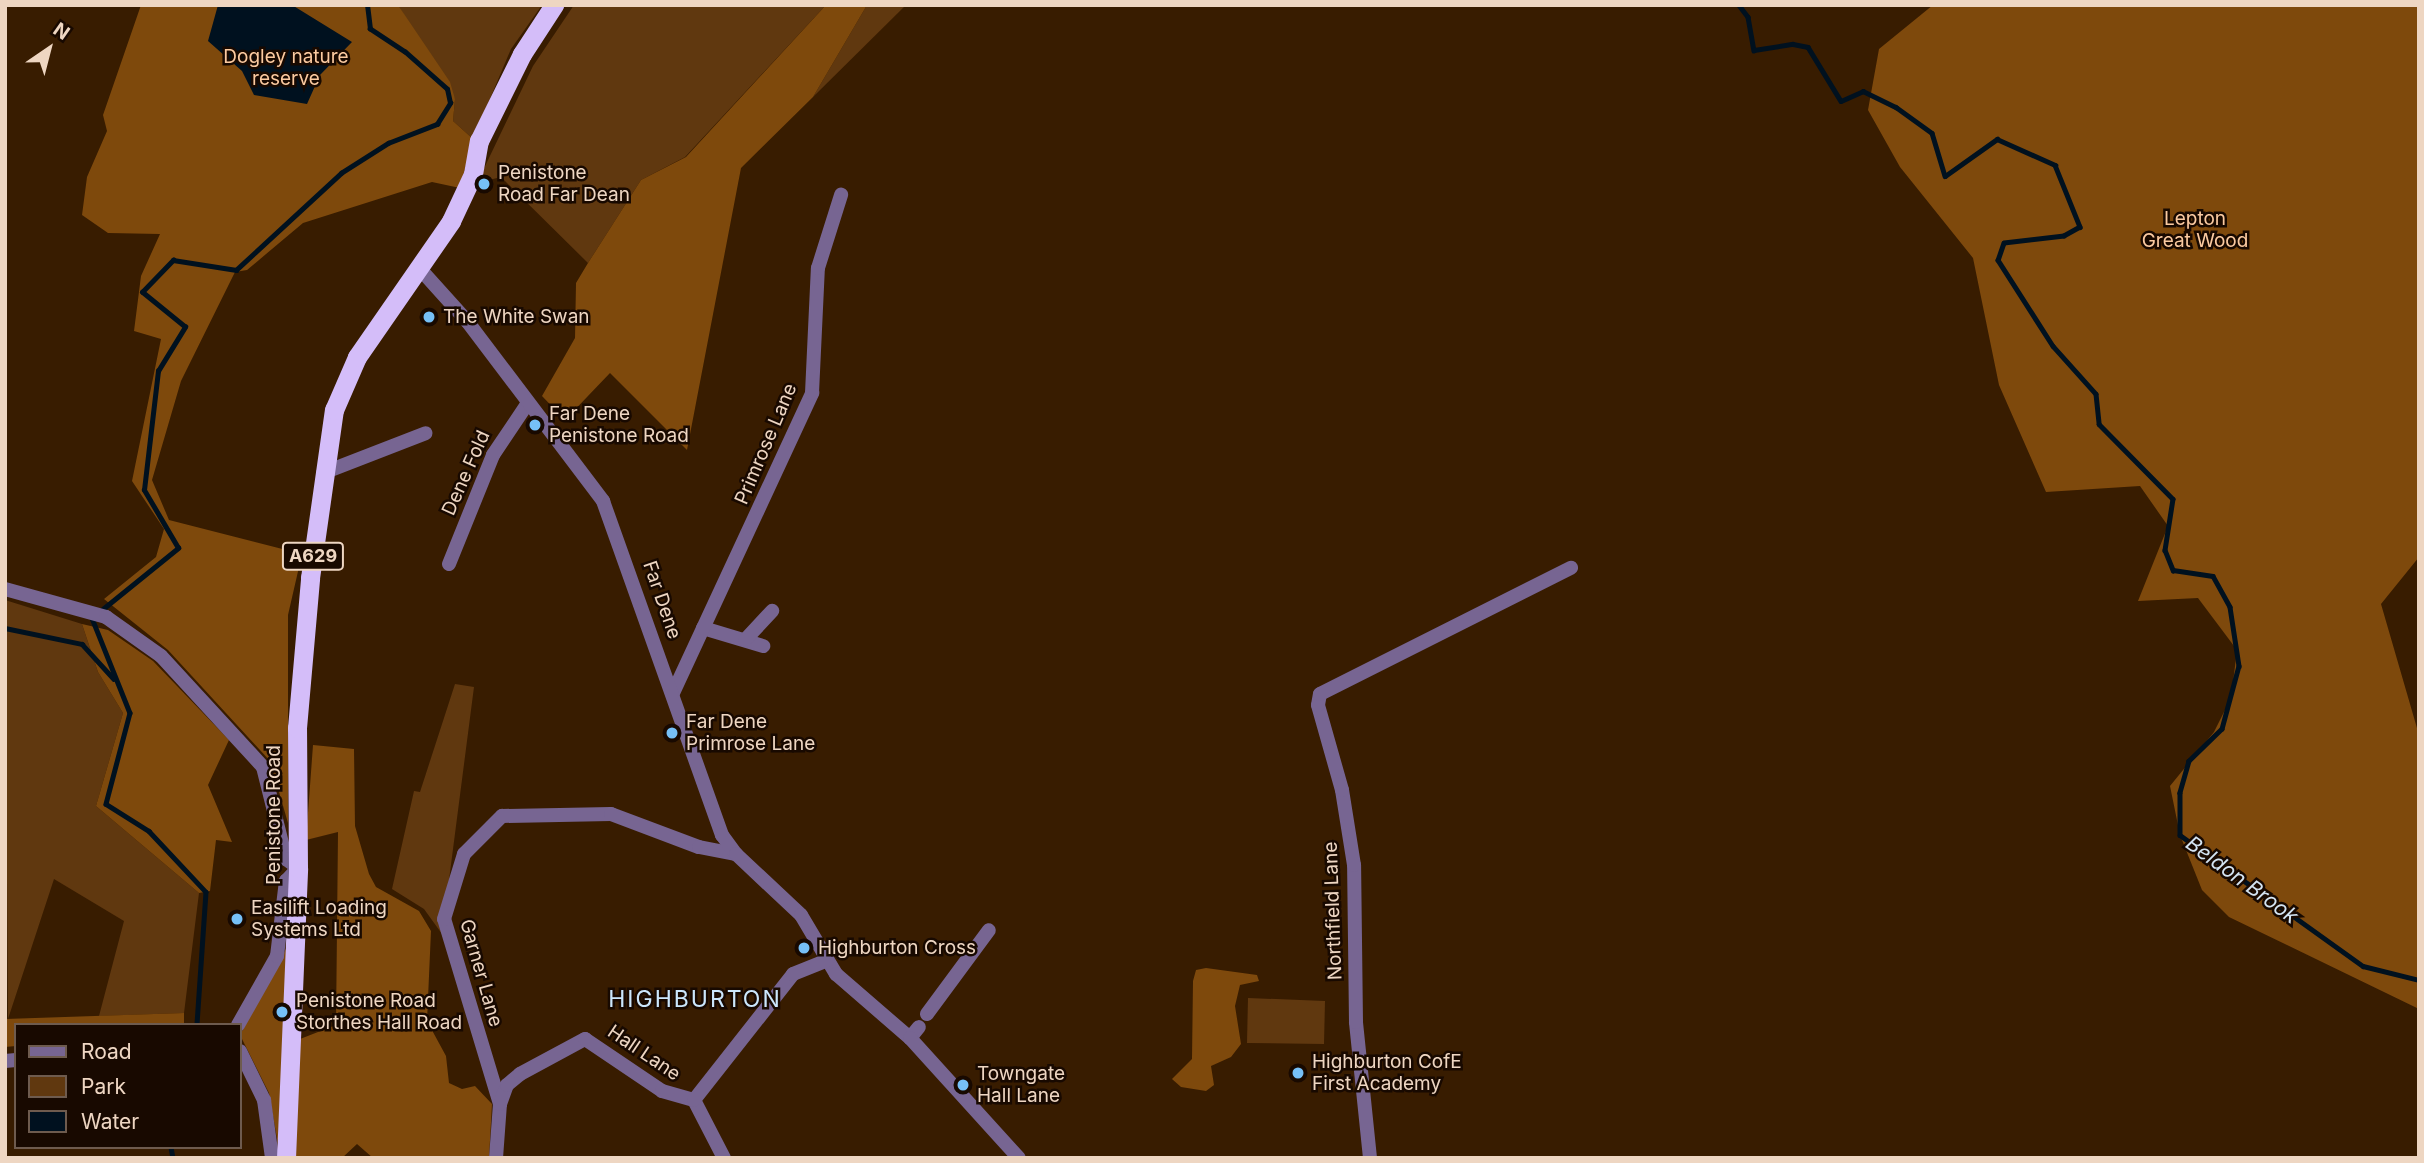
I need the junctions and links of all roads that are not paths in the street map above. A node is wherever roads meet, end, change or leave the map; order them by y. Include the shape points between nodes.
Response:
1 (554, 5) edge
2 (841, 195) dead end
3 (421, 270) junction
4 (528, 403) junction
5 (426, 433) dead end
6 (323, 473) junction
7 (449, 564) dead end
8 (1571, 568) dead end
9 (5, 589) edge
10 (772, 611) dead end
11 (703, 628) junction
12 (745, 640) junction
13 (763, 646) dead end
14 (673, 693) junction
15 (736, 854) junction
16 (298, 868) junction
17 (989, 930) dead end
18 (827, 960) junction
19 (928, 1014) dead end
20 (239, 1023) edge
21 (242, 1055) edge
22 (694, 1100) junction
23 (500, 1104) junction
24 (272, 1158) edge
25 (286, 1158) edge
26 (496, 1158) edge
27 (724, 1158) edge
28 (1019, 1158) edge
29 (1370, 1158) edge

1 - 3 highway, Penistone Road / A629 via 522,54 479,141 473,174 457,210
2 - 11 street, Primrose Lane via 818,268 812,393
3 - 4 street, Far Dene via 467,321
3 - 6 highway, Penistone Road / A629 via 357,358 334,410
4 - 7 street, Dene Fold via 494,455
4 - 14 street, Far Dene via 591,483 613,520
5 - 6 street
6 - 16 highway, Penistone Road / A629 via 297,728
8 - 29 street, Northfield Lane via 1320,694 1318,705 1342,790 1354,865 1356,1022
9 - 16 street via 106,617 161,656 263,767 286,859
10 - 12 street
11 - 12 street
11 - 14 street, Primrose Lane
12 - 13 street
14 - 15 street, Far Dene via 710,808
15 - 18 street, Far Dene via 801,915
15 - 23 street, Garner Lane via 699,847 611,814 502,816 464,855 444,919
16 - 20 street via 286,881 277,956
16 - 25 highway, Penistone Road / A629
17 - 19 street
18 - 22 street, Hall Lane via 793,974
18 - 28 street, Far Dene via 850,988 915,1032
21 - 24 street via 264,1100
22 - 23 street, Hall Lane via 662,1091 585,1039 513,1079
22 - 27 street
23 - 26 street

